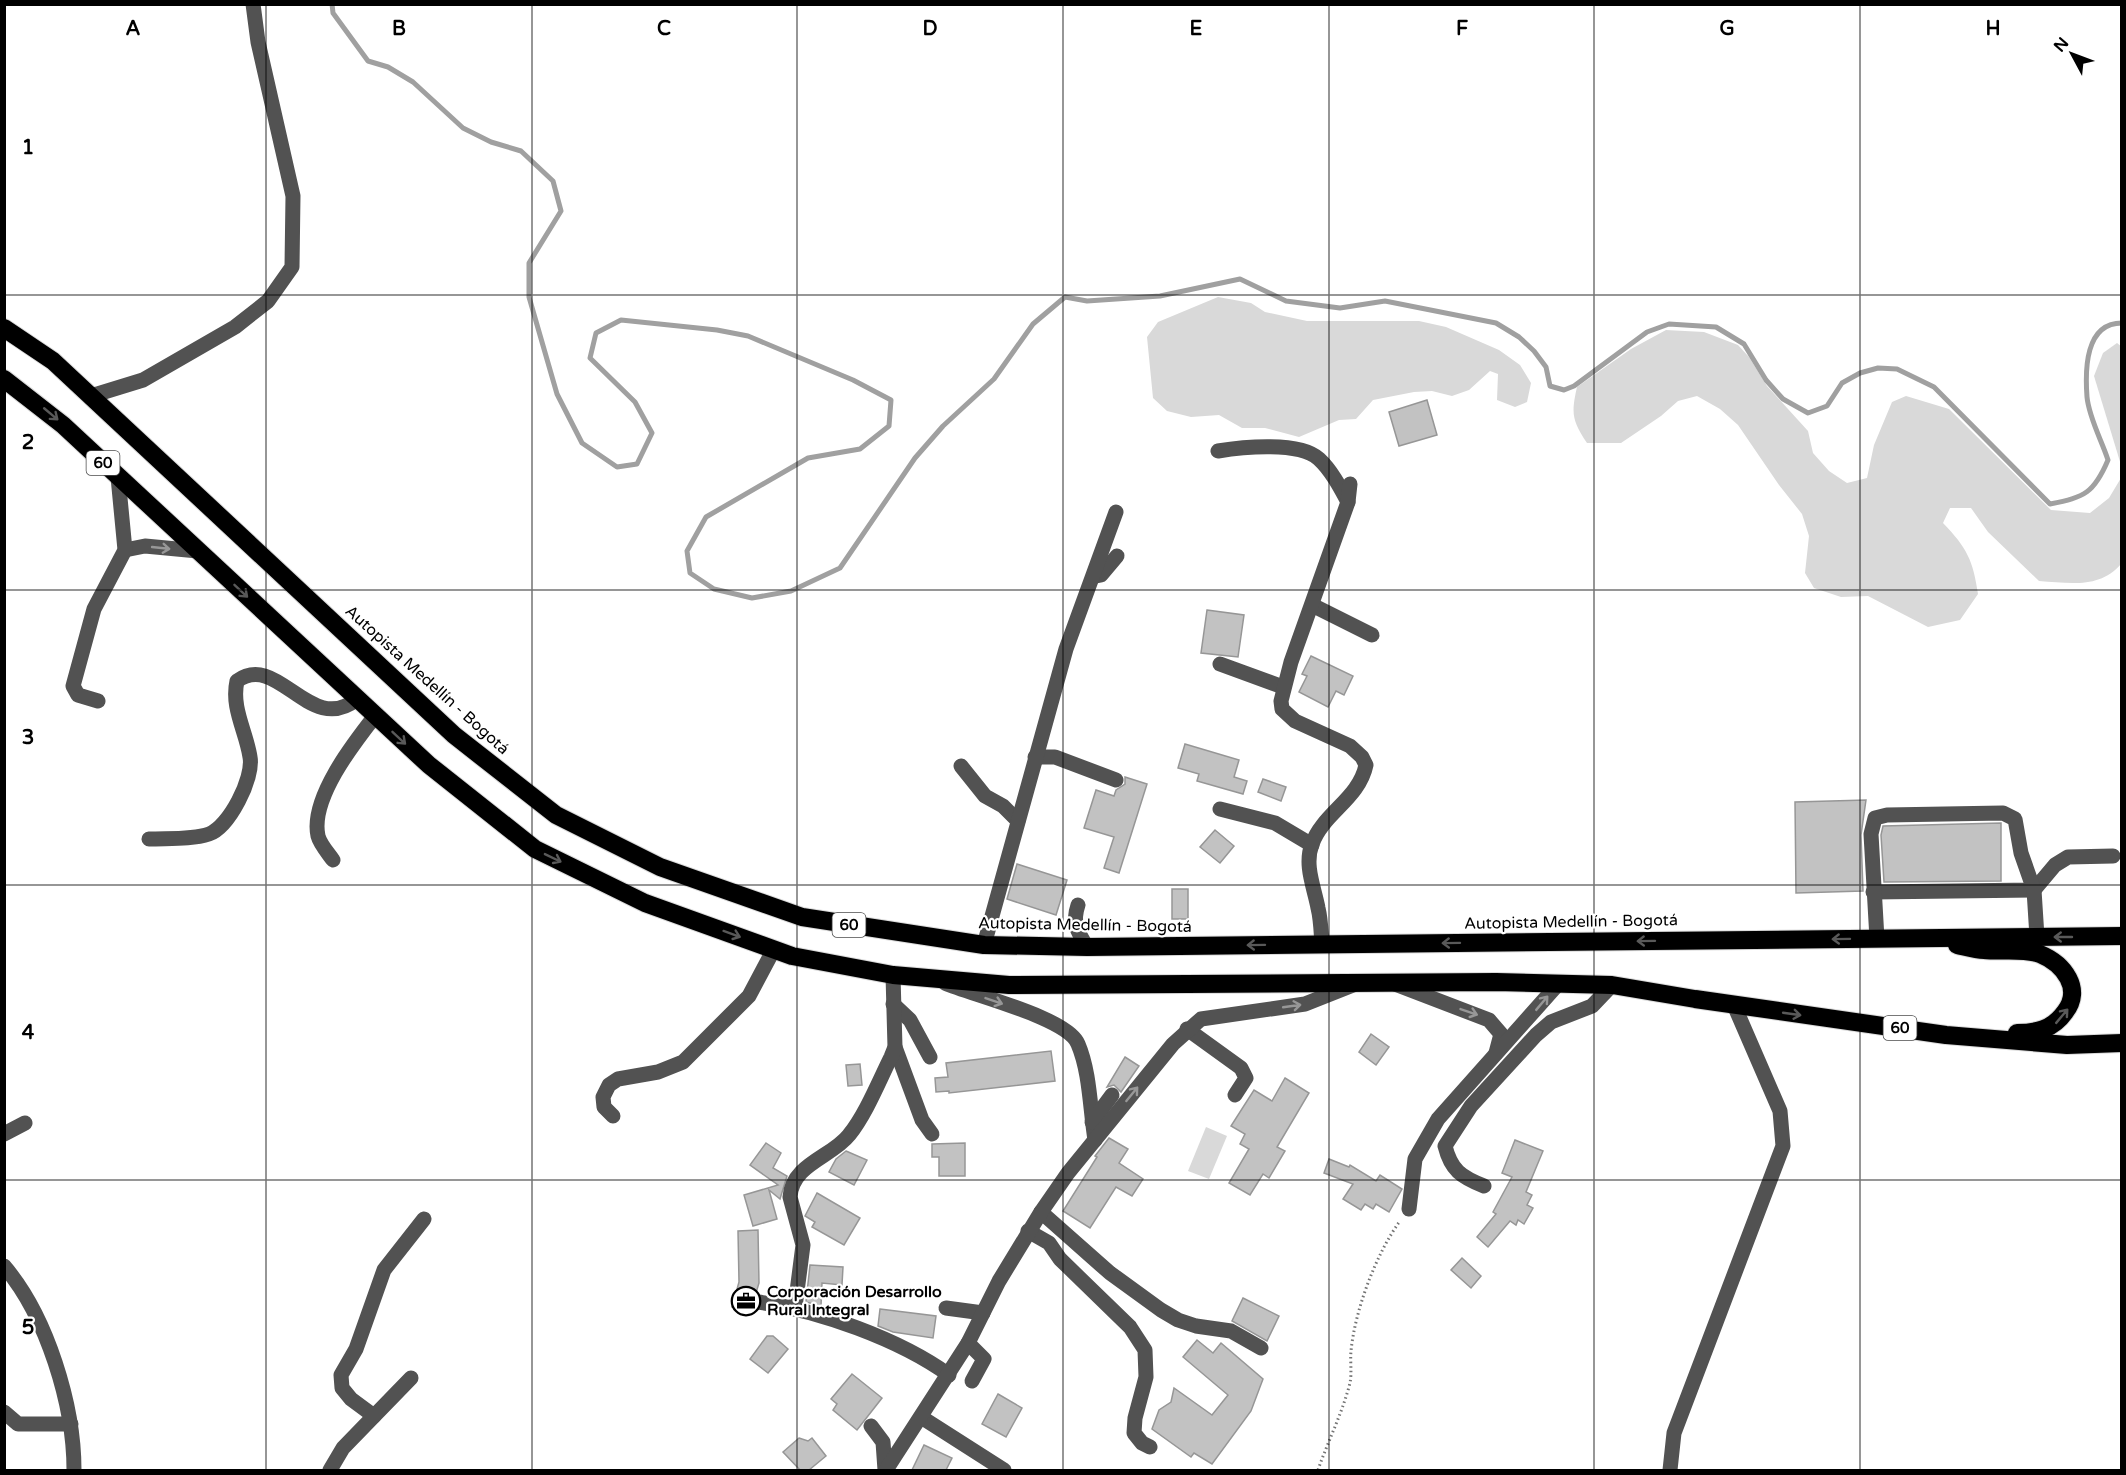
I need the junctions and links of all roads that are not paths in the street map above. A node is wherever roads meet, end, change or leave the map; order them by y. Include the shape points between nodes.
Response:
1 (253, 4) edge
2 (4, 328) edge
3 (4, 379) edge
4 (91, 396) junction
5 (1218, 451) dead end
6 (118, 477) junction
7 (1350, 483) dead end
8 (1348, 502) junction
9 (1116, 512) dead end
10 (125, 550) junction
11 (198, 551) junction
12 (1117, 556) dead end
13 (1094, 576) junction
14 (1312, 605) junction
15 (1372, 634) dead end
16 (1220, 664) dead end
17 (1282, 687) junction
18 (357, 699) junction
19 (98, 701) dead end
20 (375, 716) junction
21 (1035, 757) junction
22 (961, 766) dead end
23 (1116, 780) dead end
24 (1220, 809) dead end
25 (1017, 821) junction
26 (149, 839) dead end
27 (1311, 845) junction
28 (2113, 856) dead end
29 (333, 860) dead end
30 (2034, 890) junction
31 (1873, 892) junction
32 (1078, 904) dead end
33 (2121, 936) edge
34 (2037, 937) junction
35 (1919, 938) junction
36 (1877, 939) junction
37 (984, 945) junction
38 (1322, 945) junction
39 (1087, 947) junction
40 (774, 949) junction
41 (893, 975) junction
42 (939, 980) junction
43 (1358, 983) junction
44 (1559, 983) junction
45 (1395, 984) junction
46 (1612, 985) junction
47 (893, 1004) junction
48 (1734, 1005) junction
49 (1187, 1029) junction
50 (1946, 1035) junction
51 (2121, 1043) edge
52 (895, 1047) junction
53 (1496, 1053) junction
54 (930, 1057) dead end
55 (1112, 1095) dead end
56 (1235, 1095) dead end
57 (613, 1116) dead end
58 (1092, 1122) junction
59 (25, 1123) dead end
60 (4, 1134) edge
61 (932, 1134) dead end
62 (1095, 1140) junction
63 (1484, 1186) dead end
64 (1409, 1209) road end
65 (1041, 1212) junction
66 (424, 1219) dead end
67 (1028, 1231) junction
68 (4, 1266) edge
69 (758, 1302) dead end
70 (795, 1307) junction
71 (946, 1308) dead end
72 (983, 1313) junction
73 (968, 1343) junction
74 (1261, 1348) dead end
75 (949, 1375) junction
76 (411, 1378) dead end
77 (972, 1381) dead end
78 (4, 1412) edge
79 (374, 1416) junction
80 (921, 1417) junction
81 (71, 1424) junction
82 (871, 1426) dead end
83 (1150, 1447) dead end
84 (74, 1470) edge
85 (330, 1470) edge
86 (885, 1470) edge
87 (1004, 1470) edge
88 (1670, 1470) edge

1 - 4 street via 293,195 292,267 268,301 235,327 143,380
2 - 4 highway, Autopista Medellín - Bogotá / 60 via 53,361
3 -> 6 highway, 60 via 63,425
4 - 37 highway, Autopista Medellín - Bogotá / 60 via 454,735 556,815 660,867 802,917
5 - 8 street via 1275,447 1309,453 1326,466
6 - 10 street
6 - 11 highway, 60
7 - 8 street
8 - 14 street
9 - 13 street
10 -> 11 street via 145,546
10 - 19 street via 94,609 74,676 73,686 78,695
11 -> 18 highway, 60
12 - 13 street via 1101,574
13 - 21 street via 1066,649
14 - 15 street
14 - 17 street
16 - 17 street
17 - 27 street via 1282,709 1288,716 1350,746 1366,765 1360,782
18 - 20 highway, 60
18 - 26 street via 326,709 310,704 262,673 247,674 237,681 233,697 251,759 249,779 234,807 217,830 207,835
20 - 29 street via 326,788 318,838
20 -> 40 highway, 60 via 429,765 535,849 645,903
21 - 23 street via 1055,757
21 - 25 street
22 - 25 street via 985,796
24 - 27 street via 1275,823
25 - 37 street
27 - 38 street via 1310,869
28 - 30 street via 2068,857 2055,865
30 - 31 street
30 - 31 street via 2015,819 2003,813 1875,818 1871,834
30 - 34 street
31 - 36 street
32 - 39 street via 1075,928
33 -> 34 highway, Autopista Medellín - Bogotá / 60
34 - 35 highway, Autopista Medellín - Bogotá / 60
35 - 36 highway, Autopista Medellín - Bogotá / 60
50 -> 35 highway via 2035,1033 2058,1023 2069,1008 2072,982 2062,968 2040,954 1983,950
36 -> 38 highway, Autopista Medellín - Bogotá / 60
37 - 39 highway, Autopista Medellín - Bogotá / 60
38 -> 39 highway, Autopista Medellín - Bogotá / 60
40 - 41 highway, 60
40 - 57 street via 749,996 683,1062 658,1072 618,1079 609,1085 603,1097 604,1107
41 - 42 highway, 60
41 - 47 street
42 - 43 highway, 60 via 1082,986
42 -> 58 street via 1041,1017 1072,1034 1082,1056
43 - 45 highway, 60
49 -> 43 street via 1214,1015 1305,1004
44 - 45 highway, 60
44 - 46 highway, 60
53 -> 44 street
45 -> 53 street via 1489,1020 1501,1034
46 - 48 highway, 60
46 - 63 street via 1592,1006 1551,1022 1536,1035 1450,1134 1445,1146 1455,1170 1463,1178
47 - 52 street
47 - 54 street via 910,1020
48 -> 50 highway, 60
48 - 88 street via 1780,1111 1783,1146 1674,1433
49 - 56 street via 1241,1068 1246,1078
62 -> 49 street
50 - 51 highway, 60 via 2067,1045
52 - 61 street via 917,1108
52 - 70 street via 849,1136 802,1171 790,1188 803,1245
53 - 64 street via 1448,1105 1425,1139 1415,1159
55 - 58 street
58 - 62 street
59 - 60 street
62 - 65 street
65 - 67 street
65 - 74 street via 1110,1273 1161,1310 1196,1326 1231,1331
66 - 79 street via 384,1270 356,1349 341,1375 342,1388
67 - 72 street
67 - 83 street via 1049,1243 1060,1259 1130,1327 1145,1350 1146,1377 1134,1418 1134,1433
68 - 81 street via 25,1292 50,1349
69 - 70 street
70 - 75 street via 917,1355
71 - 72 street
72 - 73 street
73 - 75 street
73 - 77 street via 984,1359
75 - 80 street
76 - 79 street
78 - 81 street via 18,1424
79 - 85 street via 343,1449
80 - 86 street
80 - 87 street
81 - 84 street
82 - 86 street via 883,1442

